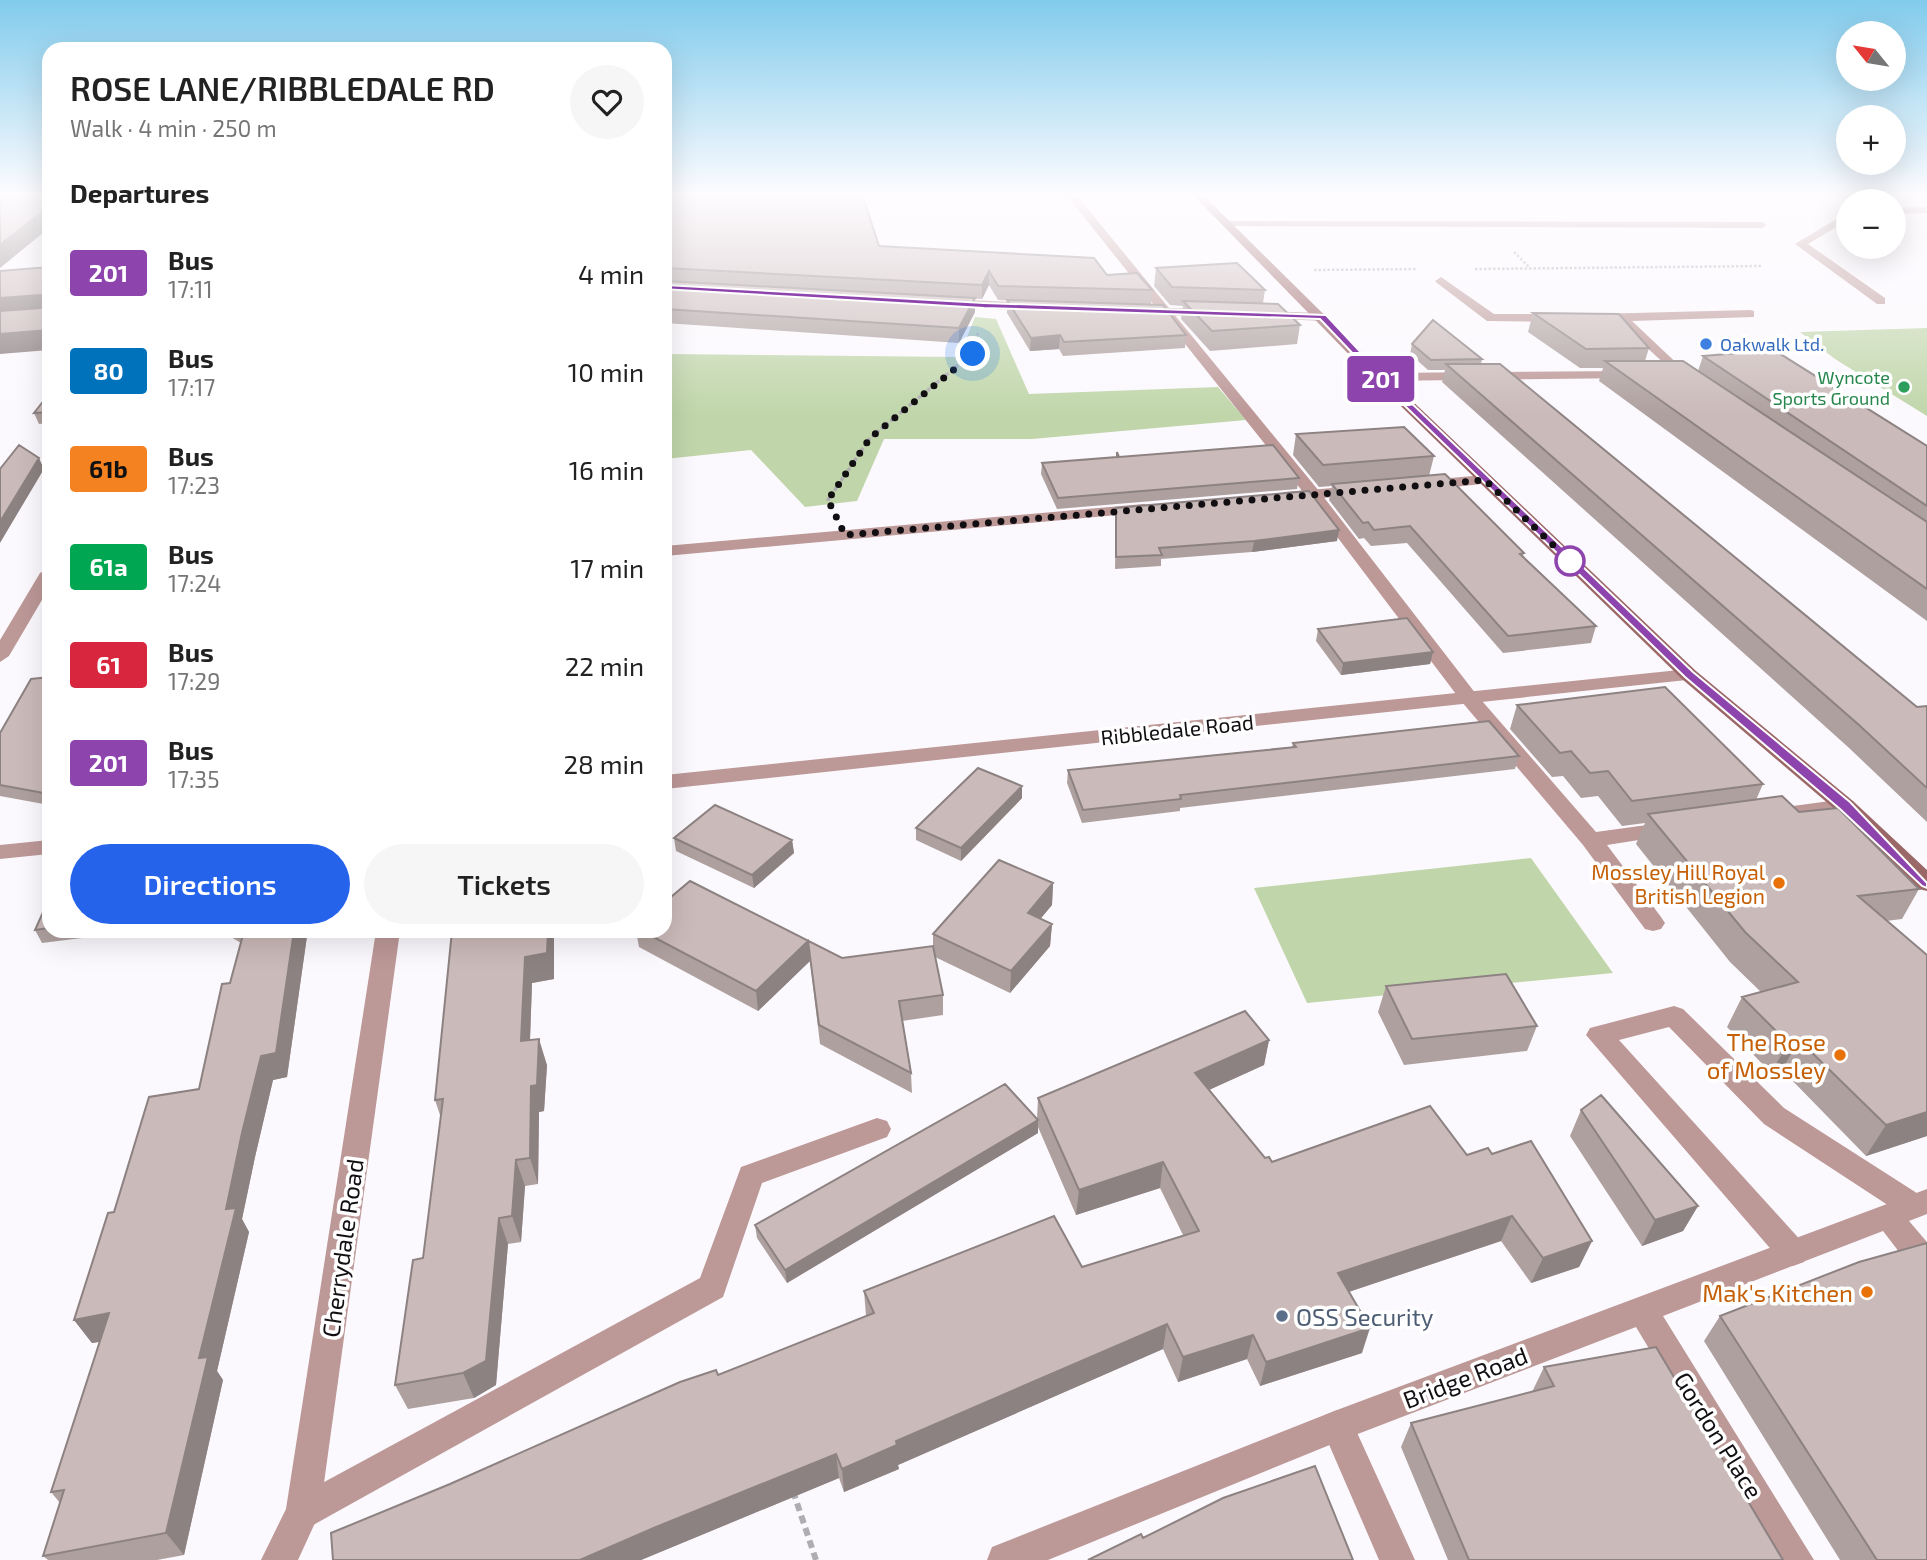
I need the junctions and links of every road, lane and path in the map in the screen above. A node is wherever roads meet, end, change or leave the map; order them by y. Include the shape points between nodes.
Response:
1 (1133, 270) edge
2 (1275, 270) joint
3 (1303, 270) edge
4 (1837, 270) edge
5 (1441, 281) dead end
6 (1881, 301) dead end
7 (929, 302) edge
8 (984, 306) junction
9 (1050, 308) edge
10 (1128, 310) edge
11 (1168, 312) junction
12 (1219, 313) edge
13 (1245, 314) edge
14 (1750, 314) dead end
15 (1323, 317) junction
16 (1621, 317) junction
17 (1379, 377) junction
18 (1485, 480) junction
19 (1406, 486) edge
20 (1379, 489) edge
21 (1314, 494) junction
22 (1272, 498) edge
23 (1162, 508) edge
24 (845, 535) junction
25 (672, 550) edge
26 (42, 585) edge
27 (42, 606) edge
28 (29, 607) junction
29 (0, 656) edge
30 (1689, 675) junction
31 (1469, 698) junction
32 (672, 781) edge
33 (1845, 806) junction
34 (1751, 818) edge
35 (1685, 827) edge
36 (1591, 840) junction
37 (42, 848) edge
38 (0, 852) edge
39 (1927, 883) edge
40 (1653, 923) dead end
41 (387, 938) edge
42 (877, 1129) dead end
43 (1909, 1208) edge
44 (1793, 1253) junction
45 (1927, 1264) edge
46 (1642, 1309) junction
47 (1337, 1426) junction
48 (791, 1488) edge
49 (303, 1512) junction
50 (279, 1560) edge
51 (816, 1560) edge
52 (1005, 1560) edge
53 (1397, 1560) edge
54 (1796, 1560) edge

1 - 11 street
2 - 3 path
2 - 15 street
4 - 6 street
5 - 16 street via 1490,318
7 - 8 street
8 - 9 street
8 - 24 path via 973,354 870,438 828,500
10 - 11 street
11 - 12 street
11 - 21 street
13 - 15 street
14 - 16 street
15 - 17 street
16 - 17 street via 1686,378 1646,374
17 - 18 street
18 - 19 street
18 - 30 street
20 - 21 street
21 - 22 street
21 - 31 street
23 - 24 street
24 - 25 street
26 - 28 street
27 - 28 street
28 - 29 street
30 - 31 street, Ribbledale Road
30 - 33 street
31 - 32 street, Ribbledale Road
31 - 36 street
33 - 34 street
33 - 39 street
35 - 36 street
36 - 40 street
37 - 38 street
41 - 49 street, Cherrydale Road
42 - 49 street via 751,1175 712,1287
43 - 44 street, Bridge Road
43 - 44 street via 1774,1116 1674,1016 1599,1035
43 - 45 street
44 - 46 street, Bridge Road
46 - 47 street, Bridge Road
46 - 54 street, Gordon Place
47 - 52 street, Bridge Road
47 - 53 street
48 - 51 path
49 - 50 street, Cherrydale Road

